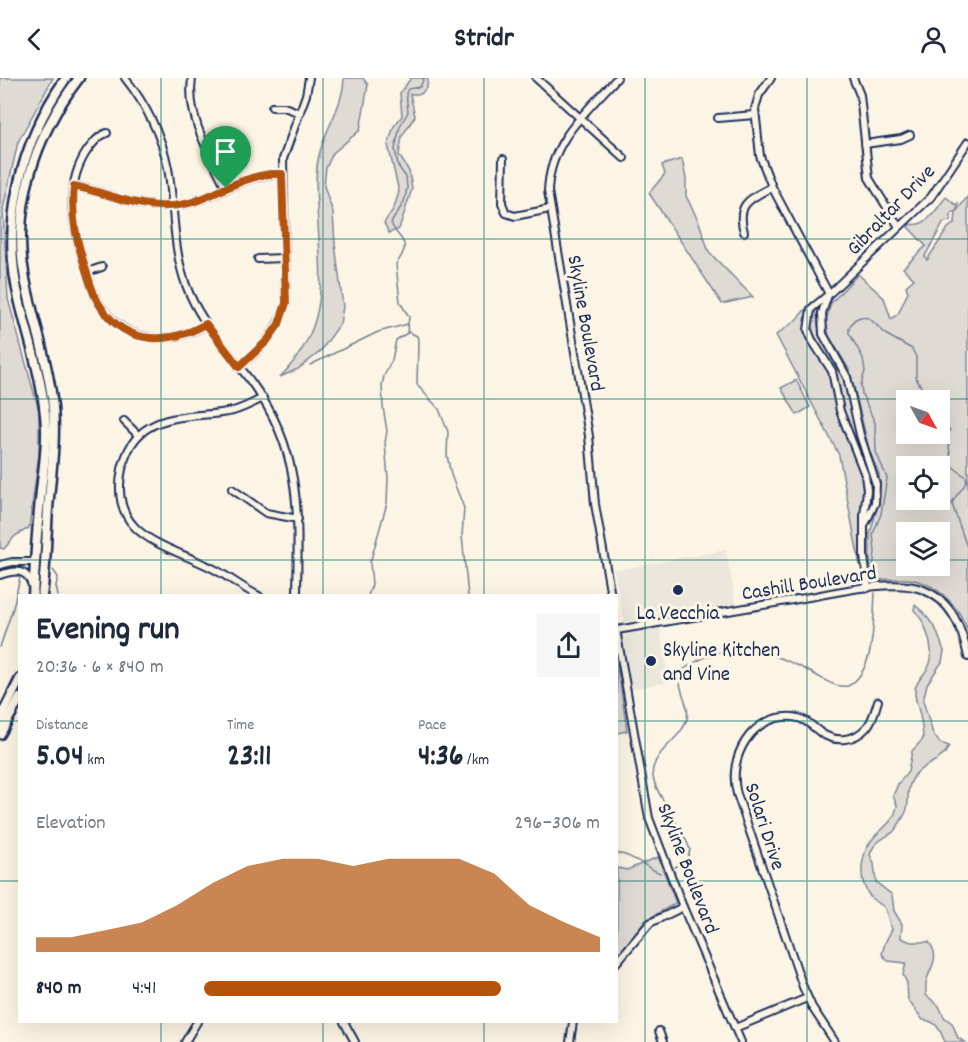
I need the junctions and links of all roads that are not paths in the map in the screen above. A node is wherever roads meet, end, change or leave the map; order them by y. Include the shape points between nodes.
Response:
1 (66, 78) edge
2 (79, 78) edge
3 (125, 78) edge
4 (192, 78) edge
5 (309, 78) edge
6 (536, 78) edge
7 (617, 78) edge
8 (771, 78) edge
9 (853, 78) edge
10 (272, 107) dead end
11 (300, 113) junction
12 (755, 115) junction
13 (580, 118) junction
14 (718, 118) dead end
15 (107, 133) dead end
16 (910, 135) dead end
17 (968, 142) edge
18 (865, 144) junction
19 (624, 158) dead end
20 (503, 159) dead end
21 (282, 174) junction
22 (74, 186) junction
23 (772, 187) junction
24 (226, 188) junction
25 (172, 206) junction
26 (550, 209) junction
27 (899, 227) junction
28 (744, 232) dead end
29 (284, 258) junction
30 (258, 259) dead end
31 (102, 267) dead end
32 (87, 272) junction
33 (829, 294) junction
34 (206, 324) junction
35 (239, 367) junction
36 (262, 398) junction
37 (124, 421) dead end
38 (138, 435) junction
39 (232, 489) dead end
40 (298, 519) junction
41 (865, 523) junction
42 (35, 562) junction
43 (0, 565) edge
44 (0, 575) edge
45 (868, 588) junction
46 (43, 591) edge
47 (33, 592) edge
48 (256, 594) edge
49 (297, 594) edge
50 (611, 594) edge
51 (618, 629) edge
52 (618, 635) edge
53 (968, 657) edge
54 (18, 683) edge
55 (878, 701) dead end
56 (18, 702) edge
57 (0, 719) edge
58 (0, 734) edge
59 (683, 907) junction
60 (618, 961) edge
61 (807, 998) junction
62 (196, 1023) edge
63 (345, 1023) edge
64 (573, 1023) edge
65 (735, 1028) junction
66 (659, 1031) dead end
67 (185, 1042) edge
68 (355, 1042) edge
69 (570, 1042) edge
70 (663, 1042) edge
71 (741, 1042) edge
72 (835, 1042) edge

1 - 42 main road via 30,143 18,186 13,229 16,282 42,390 46,429
2 - 46 main road via 39,144 22,215 24,276 50,383 54,421
3 - 25 street via 142,101 163,148
4 - 24 street via 191,98 197,124
5 - 11 street
6 - 13 street
7 - 13 street, Skyline Boulevard
8 - 12 street via 759,95
9 - 18 street via 860,95
10 - 11 street
11 - 21 street via 285,150
12 - 14 street
12 - 23 street via 760,156
13 - 19 street
13 - 26 street, Skyline Boulevard via 554,156 549,178
15 - 22 street via 97,138 82,159
16 - 18 street
17 - 27 street, Gibraltar Drive via 936,191
18 - 27 street via 872,185
20 - 26 street via 502,203 506,213 514,216
21 - 24 street via 260,175
21 - 29 street
22 - 25 street via 146,206
22 - 32 street via 74,229
23 - 28 street via 753,197 743,208
23 - 33 street
24 - 25 street
25 - 34 street via 183,276
26 - 50 street, Skyline Boulevard via 589,436
27 - 33 street, Gibraltar Drive
29 - 30 street
29 - 35 street via 286,293 279,324 260,349
31 - 32 street
32 - 34 street via 103,310 130,332 166,339
33 - 41 street, Gibraltar Drive via 822,313 822,329 847,376 876,484 875,503
33 - 41 street, Gibraltar Drive via 811,309 808,330 834,377 840,411 865,475
34 - 35 street
35 - 36 street
36 - 38 street via 231,411 165,421
36 - 40 street via 287,453
37 - 38 street
38 - 48 street via 124,459 119,483 122,508 131,524 151,540 220,572
39 - 40 street via 266,513
40 - 49 street
41 - 45 street, Gibraltar Drive
42 - 43 street
42 - 46 main road
42 - 47 main road
44 - 47 street via 18,570 24,573
45 - 51 street, Cashill Boulevard
45 - 53 street, Cashill Boulevard via 903,585 933,594 956,618
52 - 59 street, Skyline Boulevard via 647,811
54 - 57 main road
55 - 61 street, Solari Drive via 867,727 842,740 828,737 800,718 771,721 748,737 734,765 736,794
56 - 58 main road
59 - 60 street via 650,923
59 - 65 street, Skyline Boulevard
61 - 65 street
61 - 72 street, Solari Drive
62 - 67 street
63 - 68 street
64 - 69 street
65 - 71 street, Skyline Boulevard
66 - 70 street

